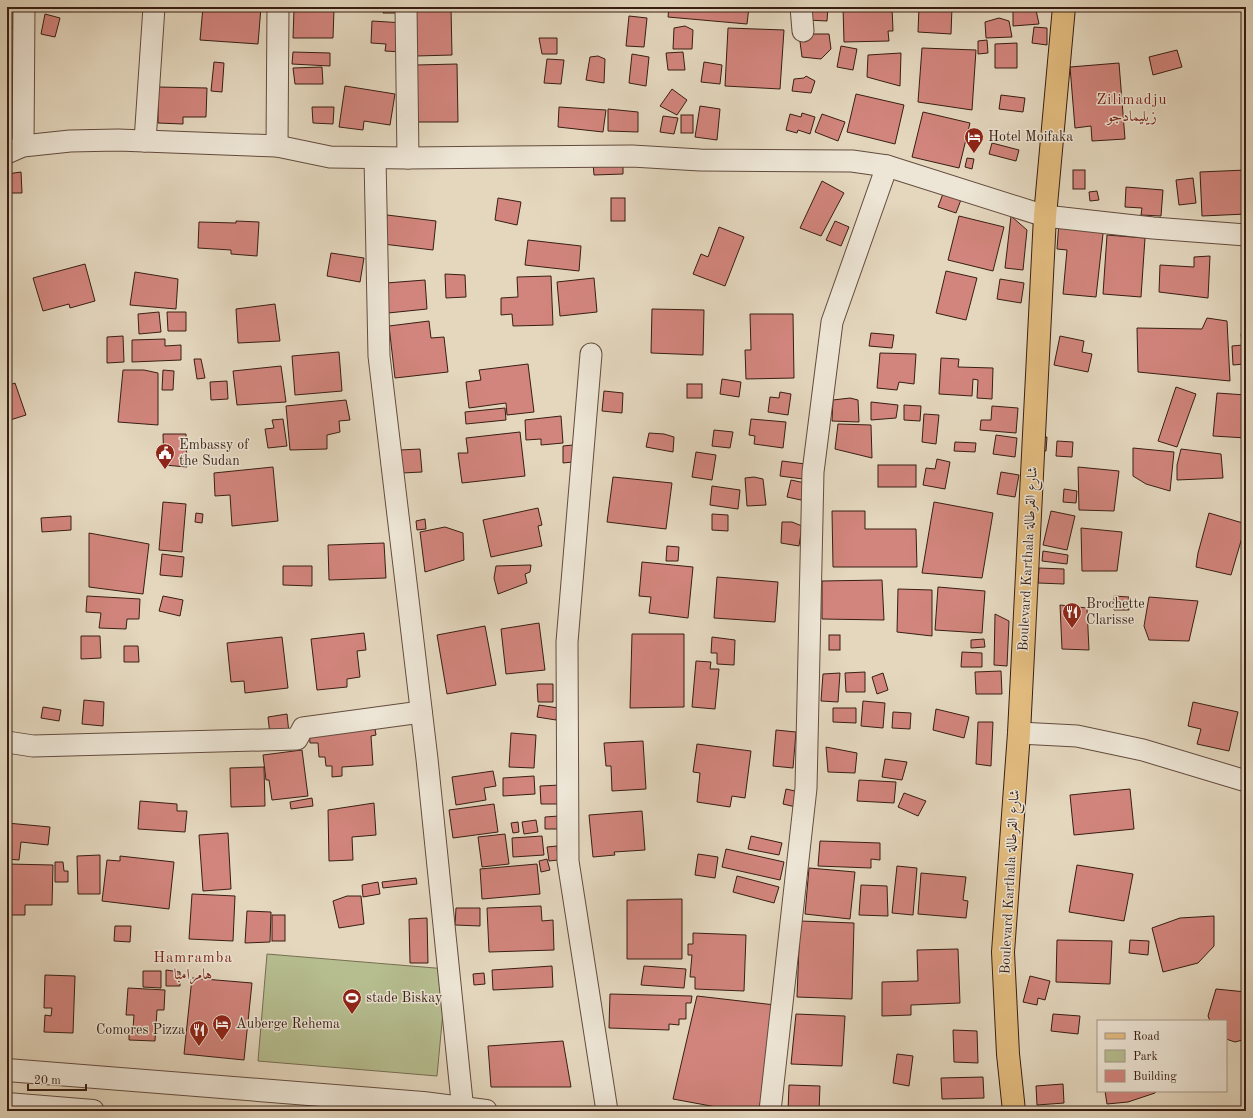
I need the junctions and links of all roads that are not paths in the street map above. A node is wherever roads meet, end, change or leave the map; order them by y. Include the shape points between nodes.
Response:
1 (24, 7) edge
2 (154, 7) edge
3 (278, 7) edge
4 (406, 7) edge
5 (801, 7) edge
6 (1064, 7) edge
7 (803, 30) dead end
8 (145, 141) junction
9 (277, 146) junction
10 (15, 149) edge
11 (375, 158) junction
12 (408, 158) junction
13 (887, 166) junction
14 (1045, 216) junction
15 (1246, 235) edge
16 (591, 354) dead end
17 (421, 712) junction
18 (1019, 733) junction
19 (7, 742) edge
20 (1246, 781) edge
21 (7, 1070) edge
22 (7, 1104) edge
23 (422, 1107) edge
24 (463, 1109) edge
25 (93, 1111) edge
26 (486, 1111) edge
27 (606, 1111) edge
28 (770, 1111) edge
29 (1014, 1111) edge

1 - 10 street
2 - 8 street
3 - 9 street
4 - 12 street
5 - 7 street
6 - 14 main road, Boulevard Karthala شارع القرطالة
8 - 9 street
8 - 10 street via 70,141
9 - 11 street via 330,157
11 - 12 street
11 - 17 street via 379,356
12 - 13 street via 632,156 700,160 852,161
13 - 14 street
13 - 28 street via 832,322 816,449 806,788
14 - 15 street
14 - 18 main road, Boulevard Karthala شارع القرطالة
16 - 27 street via 567,642 568,861
17 - 19 street via 303,728 297,739 33,746
17 - 24 street
18 - 20 street via 1077,736 1136,748
18 - 29 main road, Boulevard Karthala شارع القرطالة via 1003,952 1008,1054
21 - 23 street
22 - 25 street
23 - 24 street
24 - 26 street

